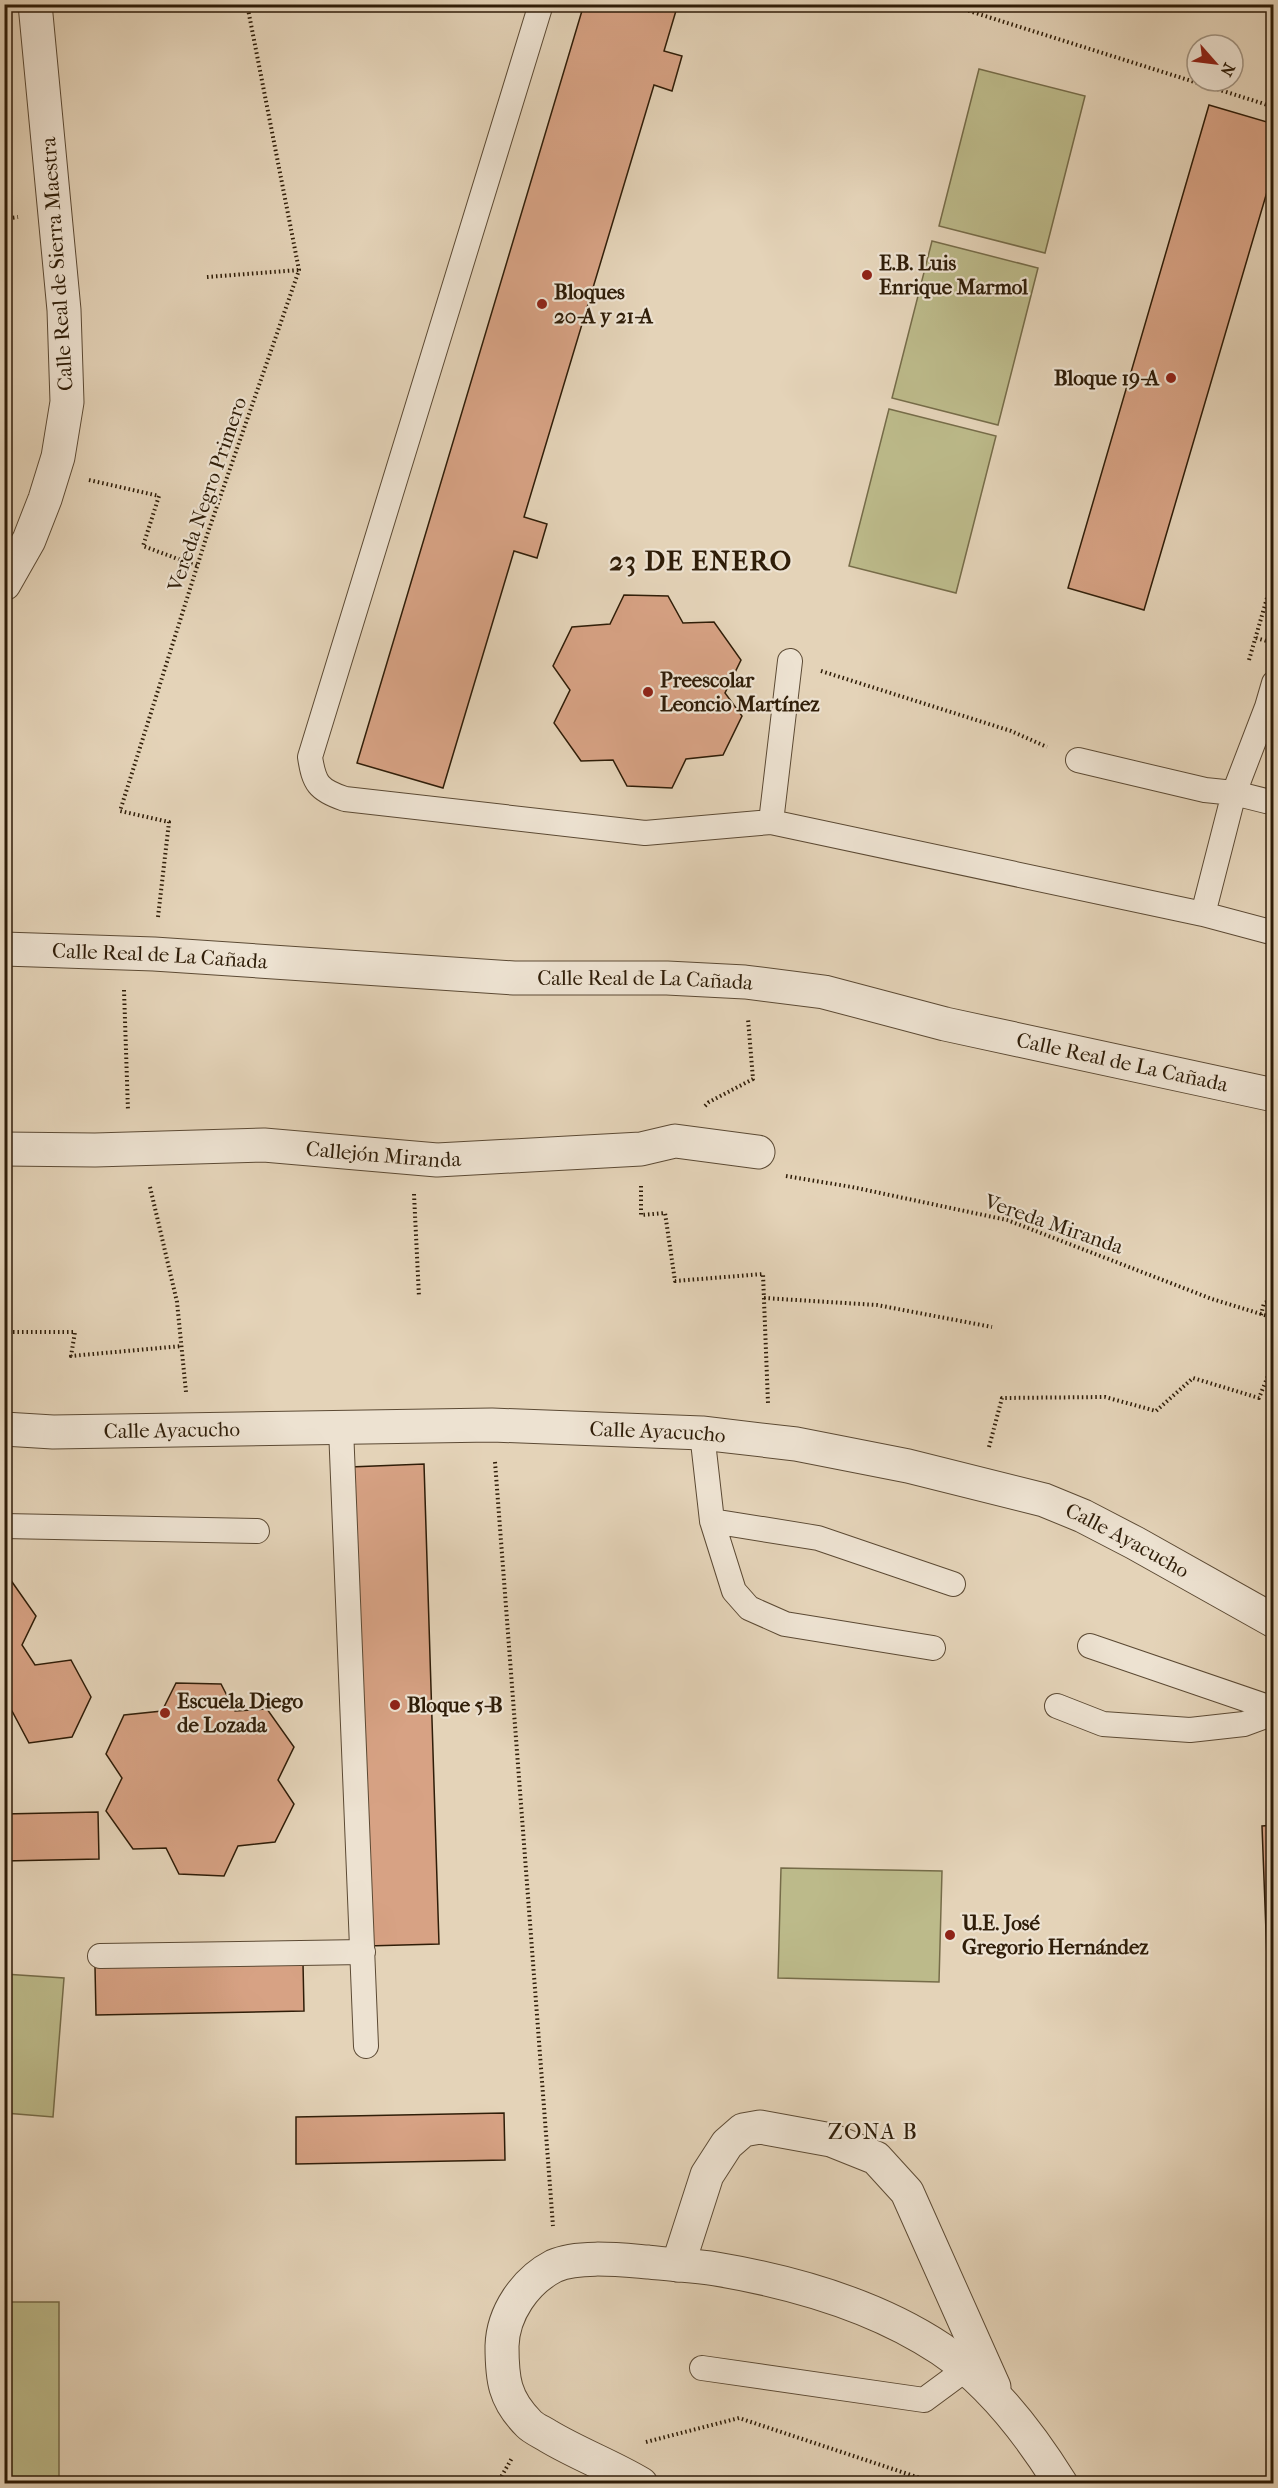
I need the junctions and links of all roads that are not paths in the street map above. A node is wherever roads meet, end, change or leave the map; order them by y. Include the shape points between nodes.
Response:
1 (35, 4) edge
2 (541, 4) edge
3 (4, 584) edge
4 (790, 661) road end
5 (1274, 683) edge
6 (1078, 760) road end
7 (1234, 793) junction
8 (1274, 803) edge
9 (771, 822) junction
10 (1203, 914) junction
11 (1274, 933) edge
12 (4, 949) edge
13 (1274, 1095) edge
14 (4, 1149) edge
15 (758, 1152) road end
16 (341, 1428) junction
17 (4, 1429) edge
18 (702, 1433) junction
19 (712, 1521) junction
20 (4, 1526) edge
21 (257, 1531) dead end
22 (953, 1584) dead end
23 (1274, 1621) edge
24 (1090, 1646) dead end
25 (933, 1648) dead end
26 (1057, 1706) dead end
27 (1274, 1711) edge
28 (363, 1952) junction
29 (100, 1956) dead end
30 (366, 2046) dead end
31 (678, 2265) junction
32 (702, 2368) dead end
33 (966, 2368) junction
34 (1002, 2405) junction
35 (641, 2484) edge
36 (1061, 2484) edge

1 - 3 street, Calle Real de Sierra Maestra via 64,310 67,402 53,472 28,540
2 - 9 lane via 310,757 313,778 326,793 345,799 645,833
4 - 9 lane
5 - 7 lane
6 - 7 lane via 1205,790
7 - 8 lane
7 - 10 lane
9 - 10 lane
10 - 11 lane
12 - 13 street, Calle Real de La Cañada via 514,978 745,982 824,992 945,1024
14 - 15 street, Callejón Miranda via 264,1145 437,1160 642,1149 675,1141
16 - 17 street, Calle Ayacucho via 53,1432
16 - 18 street, Calle Ayacucho via 492,1425
16 - 28 lane
18 - 19 lane
18 - 23 street, Calle Ayacucho via 818,1448 1044,1500 1083,1516
19 - 22 lane via 818,1538
19 - 25 lane via 734,1592 749,1608 785,1624
20 - 21 lane
24 - 27 lane
26 - 27 lane via 1103,1724 1190,1730 1244,1724
28 - 29 lane
28 - 30 lane
31 - 33 street via 715,2268 804,2288 902,2326
31 - 34 street via 707,2175 727,2144 743,2130 760,2127 831,2140 876,2158 907,2192
31 - 35 street via 600,2258 556,2265 533,2280 511,2307 502,2341 502,2377 511,2403 530,2425
32 - 33 lane via 924,2400
33 - 34 street
34 - 36 street

